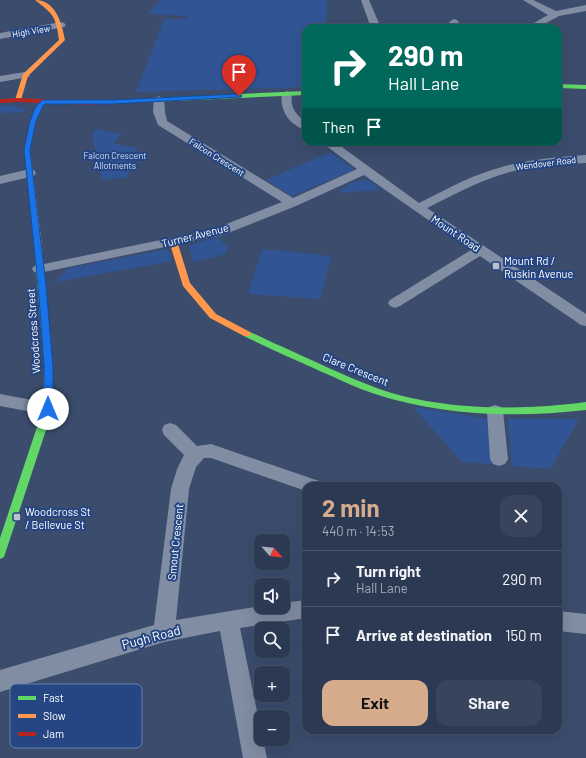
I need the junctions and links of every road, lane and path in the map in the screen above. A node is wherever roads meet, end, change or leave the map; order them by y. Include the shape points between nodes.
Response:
1 (365, 0) edge
2 (527, 0) edge
3 (42, 1) edge
4 (586, 8) edge
5 (556, 14) junction
6 (374, 24) edge
7 (537, 24) edge
8 (61, 25) junction
9 (0, 36) edge
10 (25, 75) junction
11 (0, 79) edge
12 (562, 86) edge
13 (586, 87) edge
14 (302, 93) edge
15 (287, 94) junction
16 (159, 99) junction
17 (18, 100) junction
18 (0, 101) edge
19 (42, 102) junction
20 (302, 124) edge
21 (332, 146) edge
22 (586, 158) edge
23 (365, 170) junction
24 (30, 173) junction
25 (0, 180) edge
26 (292, 203) junction
27 (418, 208) junction
28 (173, 241) junction
29 (481, 250) junction
30 (39, 269) junction
31 (394, 303) dead end
32 (586, 321) edge
33 (0, 400) edge
34 (586, 406) edge
35 (48, 409) junction
36 (495, 411) junction
37 (170, 430) dead end
38 (196, 455) junction
39 (499, 459) dead end
40 (302, 482) edge
41 (0, 554) edge
42 (302, 610) edge
43 (228, 620) junction
44 (562, 621) edge
45 (586, 624) edge
46 (164, 632) junction
47 (0, 681) edge
48 (255, 758) edge

1 - 6 street
2 - 5 street
3 - 8 street
4 - 5 street
5 - 7 street
8 - 9 street, High View
8 - 10 street via 62,40
10 - 11 street
10 - 17 street
12 - 13 street
14 - 15 street
15 - 16 street
15 - 20 street via 285,102 290,115
16 - 19 street via 86,103
16 - 26 street, Falcon Crescent via 162,123
17 - 18 street
17 - 19 street
19 - 24 street, Woodcross Street via 33,121 27,150
21 - 23 street, Mount Road
22 - 27 street, Wendover Road via 507,169 473,181
23 - 26 street, Turner Avenue
23 - 27 street, Mount Road
24 - 25 street
24 - 30 street, Woodcross Street
26 - 28 street, Turner Avenue via 218,232
27 - 29 street, Mount Road
28 - 30 street, Turner Avenue
28 - 36 street, Clare Crescent via 186,284 204,308 221,322 377,392 421,403
29 - 31 street
29 - 32 street, Mount Road
30 - 35 street, Woodcross Street via 48,366
33 - 35 street
34 - 36 street, Clare Crescent
35 - 41 street, Woodcross Street
36 - 39 street
37 - 38 street
38 - 40 street via 206,450 211,451
38 - 46 street, Smout Crescent via 185,469 180,489
42 - 43 street, Pugh Road
43 - 46 street, Pugh Road
43 - 48 street
44 - 45 street
46 - 47 street, Pugh Road

